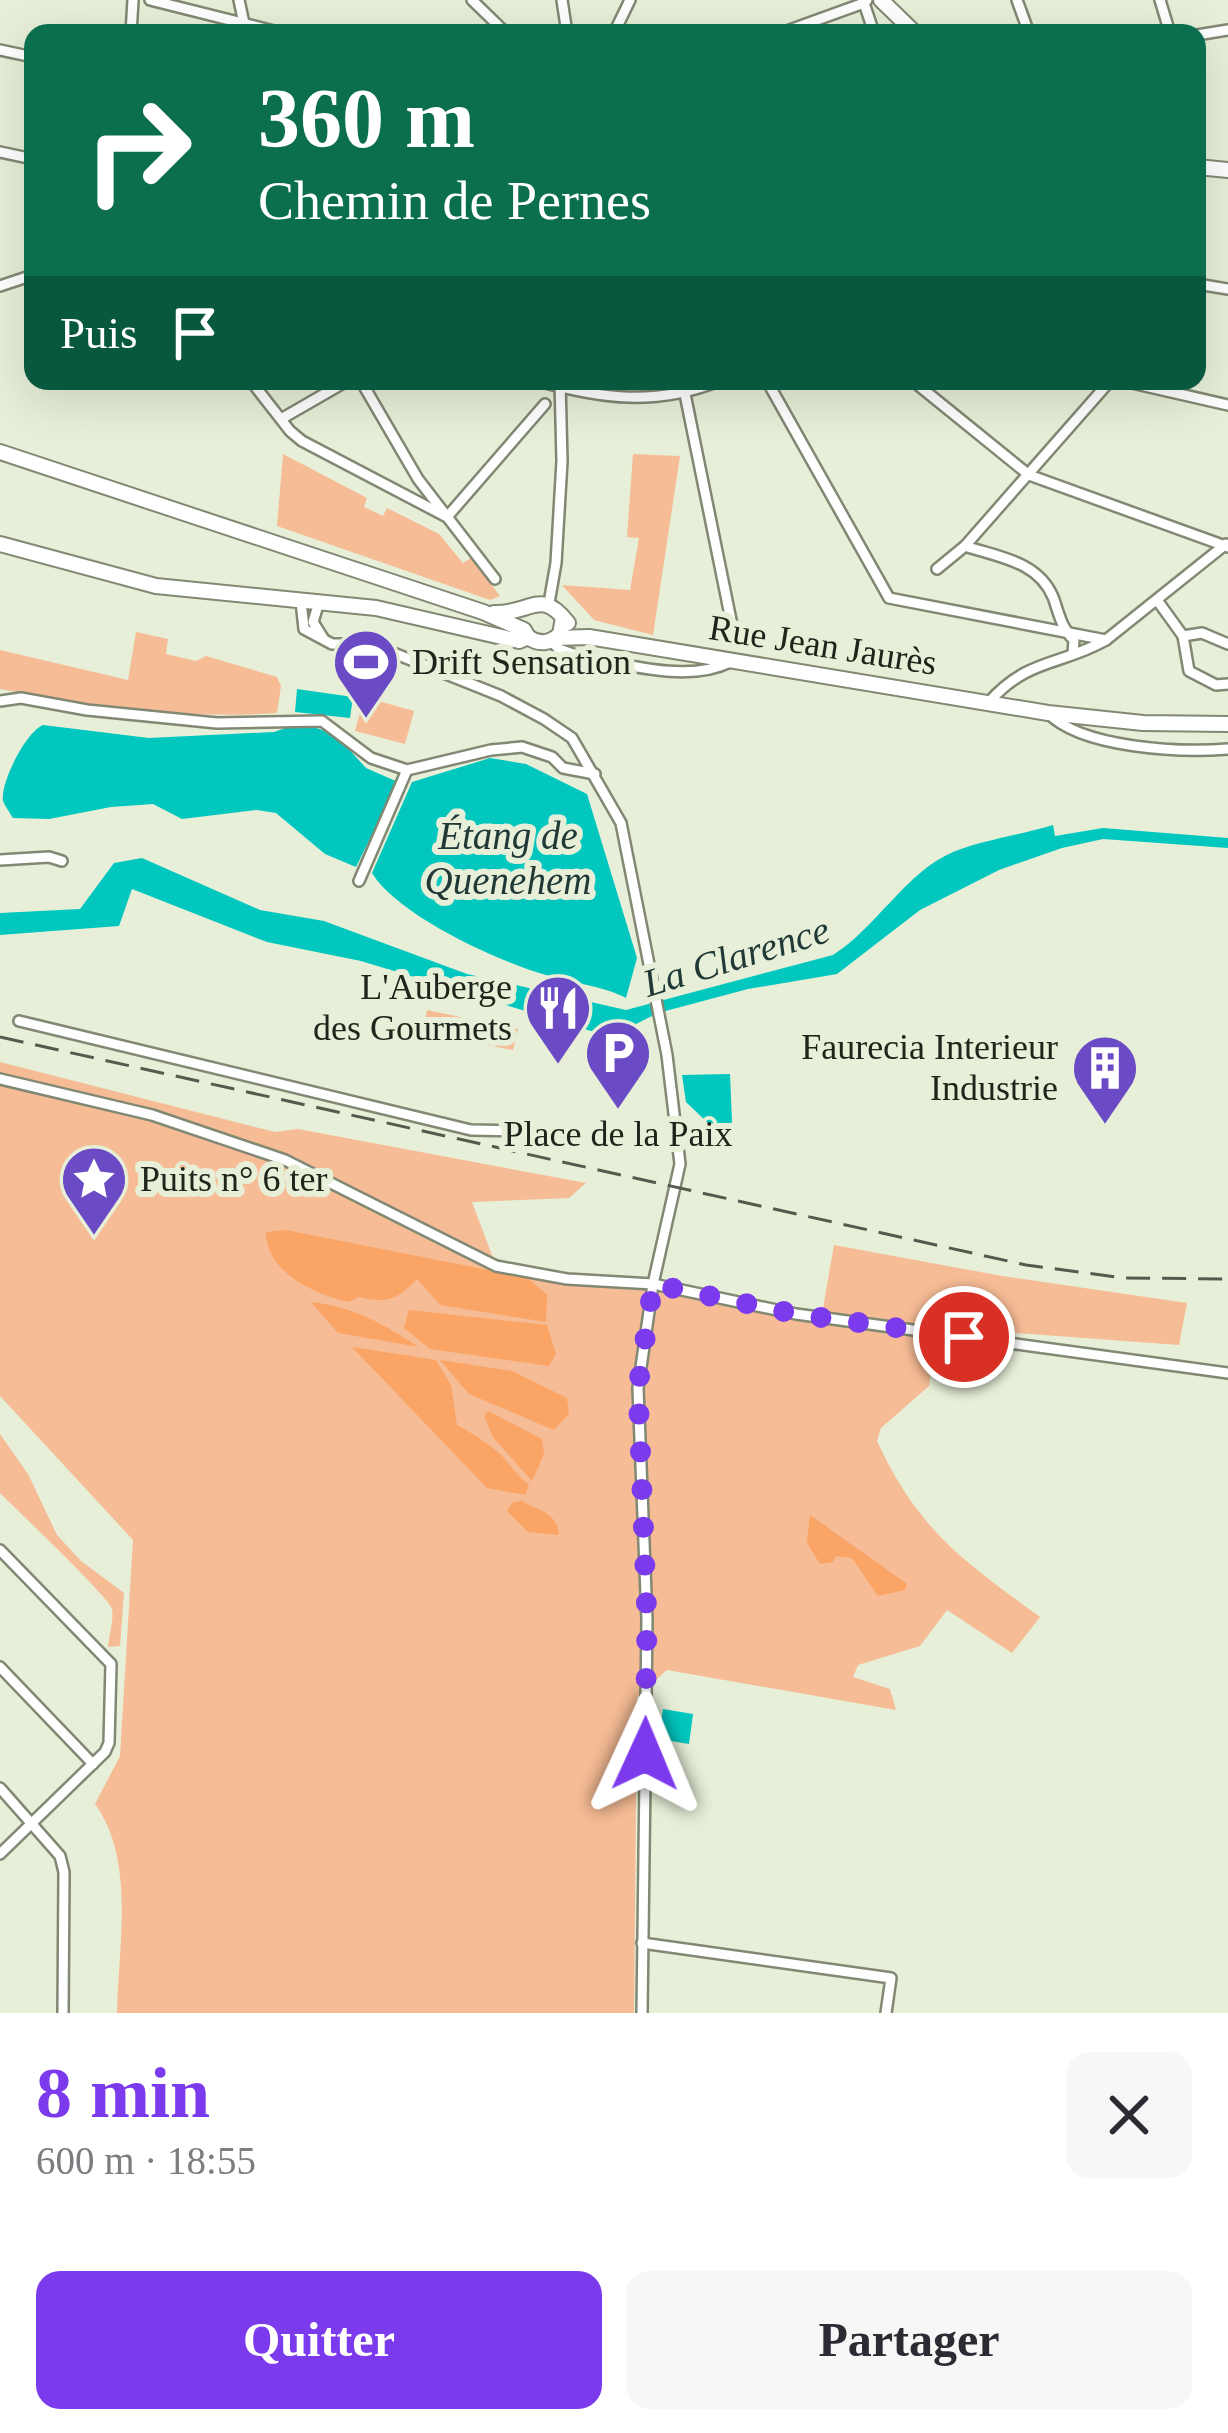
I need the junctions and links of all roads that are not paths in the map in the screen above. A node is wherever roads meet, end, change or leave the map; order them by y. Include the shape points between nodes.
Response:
1 (150, 0) edge
2 (472, 0) edge
3 (882, 1) edge
4 (866, 2) edge
5 (870, 20) junction
6 (231, 24) edge
7 (497, 24) edge
8 (806, 24) edge
9 (871, 24) edge
10 (906, 24) edge
11 (258, 390) edge
12 (331, 390) edge
13 (366, 390) edge
14 (562, 390) edge
15 (586, 390) edge
16 (695, 390) edge
17 (772, 390) edge
18 (924, 390) edge
19 (1102, 390) edge
20 (1162, 390) edge
21 (685, 394) junction
22 (545, 404) dead end
23 (1228, 405) edge
24 (281, 419) junction
25 (0, 452) edge
26 (1029, 475) junction
27 (448, 517) junction
28 (0, 544) edge
29 (1227, 544) edge
30 (964, 547) junction
31 (937, 569) dead end
32 (495, 579) dead end
33 (1156, 600) junction
34 (301, 601) junction
35 (319, 602) junction
36 (549, 603) junction
37 (527, 610) junction
38 (483, 612) junction
39 (562, 618) junction
40 (733, 630) dead end
41 (1065, 632) junction
42 (526, 634) junction
43 (1183, 636) junction
44 (589, 637) junction
45 (554, 640) junction
46 (1106, 640) junction
47 (327, 642) junction
48 (1228, 644) edge
49 (1073, 654) junction
50 (732, 661) junction
51 (1228, 684) edge
52 (0, 701) edge
53 (989, 702) junction
54 (1048, 713) junction
55 (1228, 724) edge
56 (1228, 749) edge
57 (407, 770) junction
58 (595, 774) junction
59 (0, 860) edge
60 (62, 861) dead end
61 (359, 881) dead end
62 (19, 1022) dead end
63 (0, 1079) edge
64 (533, 1131) dead end
65 (653, 1284) junction
66 (1228, 1373) edge
67 (0, 1550) edge
68 (0, 1667) edge
69 (93, 1764) junction
70 (0, 1788) edge
71 (32, 1822) junction
72 (0, 1854) edge
73 (642, 1942) junction
74 (63, 2013) edge
75 (641, 2013) edge
76 (886, 2013) edge

1 - 6 street
2 - 7 street
3 - 5 street
3 - 10 main road
4 - 5 street
4 - 8 street
5 - 9 street
11 - 24 street
12 - 24 street
13 - 27 street
14 - 36 street
15 - 21 street via 617,399
16 - 21 street
17 - 41 street via 890,598
18 - 26 street
19 - 26 street
20 - 23 street
21 - 40 street
22 - 27 street
24 - 27 street via 302,441
25 - 38 main road
26 - 29 street
26 - 30 street
27 - 32 street
28 - 34 main road via 156,586
29 - 33 street
30 - 31 street
30 - 41 street via 1041,576
33 - 43 street
33 - 46 street
34 - 35 main road
34 - 47 street via 304,629
35 - 42 main road via 519,641
35 - 47 street via 313,622
36 - 37 main road
36 - 39 main road
37 - 38 main road
37 - 42 main road
38 - 42 main road
39 - 44 main road, Rue Jean Jaurès
39 - 45 main road
41 - 46 street
41 - 49 street
42 - 45 main road
43 - 48 street via 1202,633
43 - 51 street via 1189,671
44 - 45 main road, Rue Jean Jaurès
44 - 50 main road, Rue Jean Jaurès
45 - 50 street via 576,656 687,671
46 - 49 street
47 - 58 street via 362,641 501,696 572,738
49 - 53 street via 1030,667
50 - 53 main road, Rue Jean Jaurès
52 - 57 street via 218,723 322,721 371,758
53 - 54 main road, Rue Jean Jaurès
54 - 55 main road, Rue Jean Jaurès
54 - 56 street, Rue Jean Jaurès via 1070,731 1104,739
57 - 58 street via 522,747
57 - 61 street
58 - 65 street via 621,823 680,1164
59 - 60 street
62 - 64 street via 471,1130
63 - 65 street via 152,1115 285,1160 496,1266
65 - 66 street via 796,1314
65 - 73 street via 638,1388 647,1620
67 - 69 street via 111,1664 109,1743
68 - 69 street
69 - 71 street
70 - 71 street
71 - 72 street
71 - 74 street via 64,1872
73 - 75 street
73 - 76 street via 891,1978

